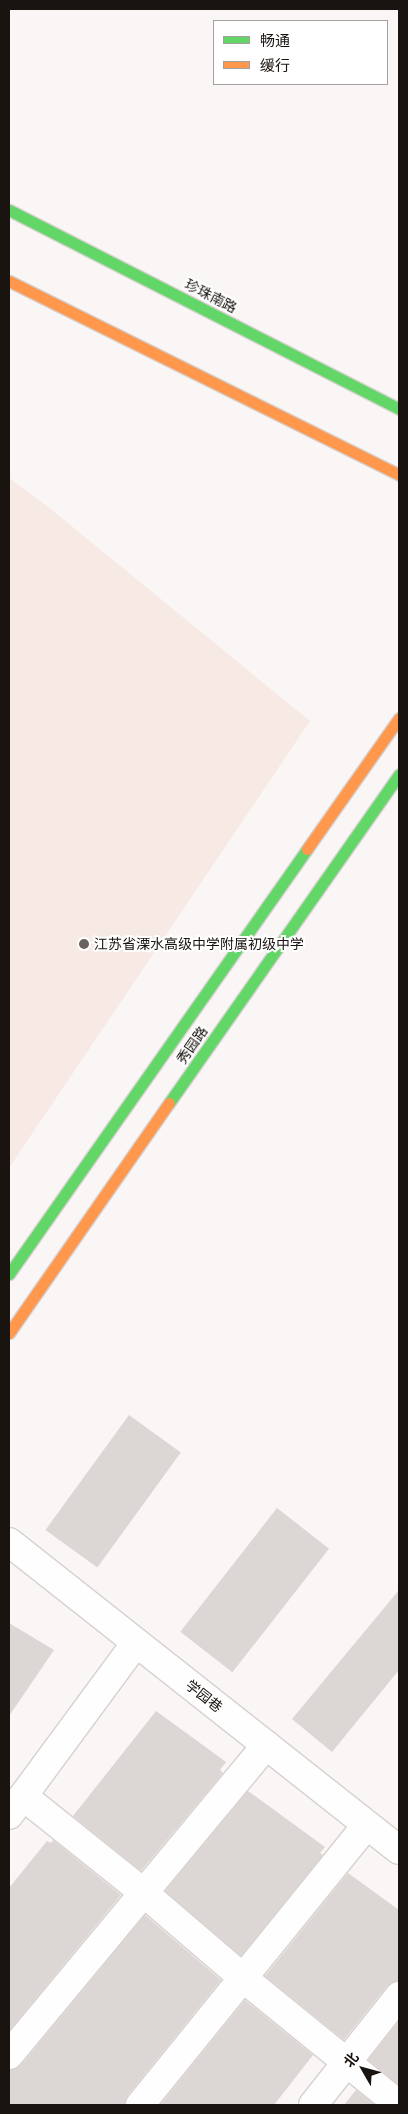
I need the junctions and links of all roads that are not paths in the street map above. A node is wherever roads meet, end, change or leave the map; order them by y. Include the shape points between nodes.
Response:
1 (9, 210) edge
2 (9, 281) edge
3 (399, 409) edge
4 (399, 475) edge
5 (399, 718) edge
6 (399, 774) edge
7 (9, 1274) edge
8 (9, 1333) edge
9 (11, 1549) edge
10 (136, 1643) junction
11 (266, 1745) junction
12 (16, 1805) edge
13 (367, 1825) junction
14 (399, 1850) edge
15 (144, 1892) junction
16 (243, 1978) junction
17 (399, 1996) edge
18 (9, 2055) edge
19 (347, 2063) junction
20 (140, 2105) edge
21 (313, 2105) edge
22 (399, 2105) edge

1 - 3 street, 珍珠南路
2 - 4 street
5 - 7 street, 秀园路
6 - 8 street, 秀园路
9 - 10 street, 学园巷
10 - 11 street, 学园巷
10 - 12 street
11 - 13 street, 学园巷
11 - 15 street
12 - 15 street
13 - 14 street, 学园巷
13 - 16 street
15 - 16 street
15 - 18 street
16 - 19 street
16 - 20 street
17 - 19 street
19 - 21 street
19 - 22 street

